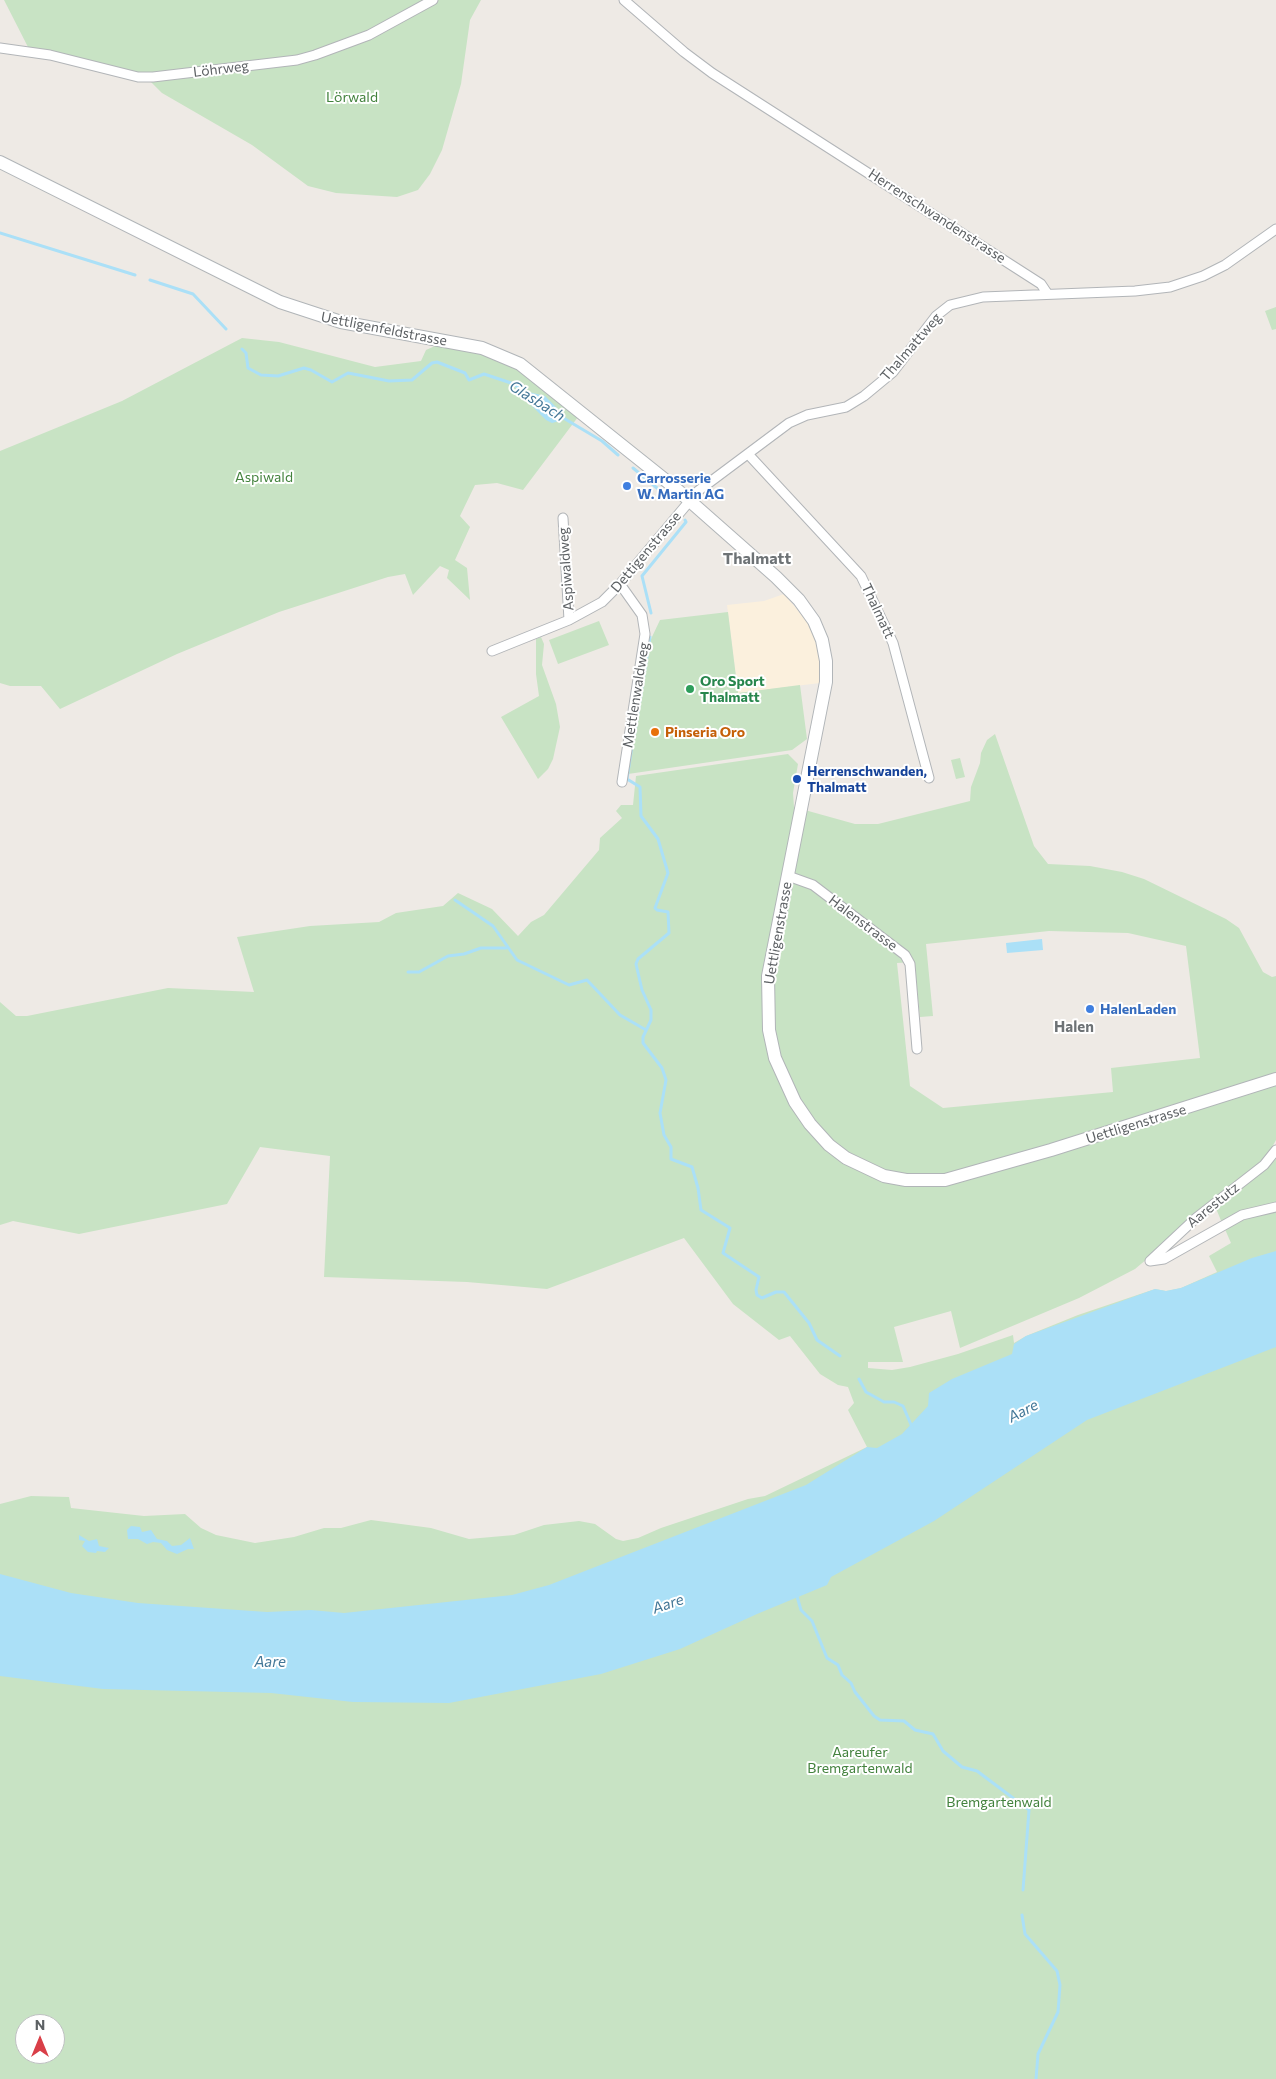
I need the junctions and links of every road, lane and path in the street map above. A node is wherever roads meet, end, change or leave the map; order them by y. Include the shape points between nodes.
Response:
1 (433, 0) edge
2 (624, 0) edge
3 (0, 48) edge
4 (0, 162) edge
5 (1276, 229) edge
6 (1047, 293) junction
7 (748, 454) junction
8 (690, 501) junction
9 (563, 518) dead end
10 (620, 584) junction
11 (569, 620) junction
12 (492, 651) dead end
13 (929, 778) dead end
14 (622, 782) dead end
15 (788, 876) junction
16 (917, 1049) dead end
17 (1276, 1079) edge
18 (1276, 1150) edge
19 (1276, 1207) edge

1 - 3 street, Löhrweg via 369,35 297,60 153,77 138,77 50,55
2 - 6 street, Herrenschwandenstrasse via 712,73 1041,284
4 - 8 main road, Uettligenfeldstrasse via 286,305 341,322 471,345 512,359 541,378
5 - 6 street via 1235,259 1186,282 1153,290
6 - 7 street, Thalmattweg via 974,298 950,305 936,316 893,372 864,396 846,407 798,418
7 - 8 street, Thalmattweg via 698,490
7 - 13 street, Thalmatt via 861,576 893,643
8 - 10 street, Dettigenstrasse
8 - 15 main road, Uettligenstrasse via 793,594 809,614 822,640 826,661 825,692
9 - 11 street, Aspiwaldweg
10 - 11 street, Dettigenstrasse via 602,602
10 - 14 street, Mettlenwaldweg via 642,615 645,634
11 - 12 street, Dettigenstrasse
15 - 16 street, Halenstrasse via 814,885 905,955 910,964
15 - 17 main road, Uettligenstrasse via 768,976 769,1030 775,1058 795,1102 810,1124 828,1145 865,1169 906,1180 926,1182 954,1178
18 - 19 street, Aarestutz via 1264,1164 1196,1218 1150,1261 1164,1259 1242,1215

